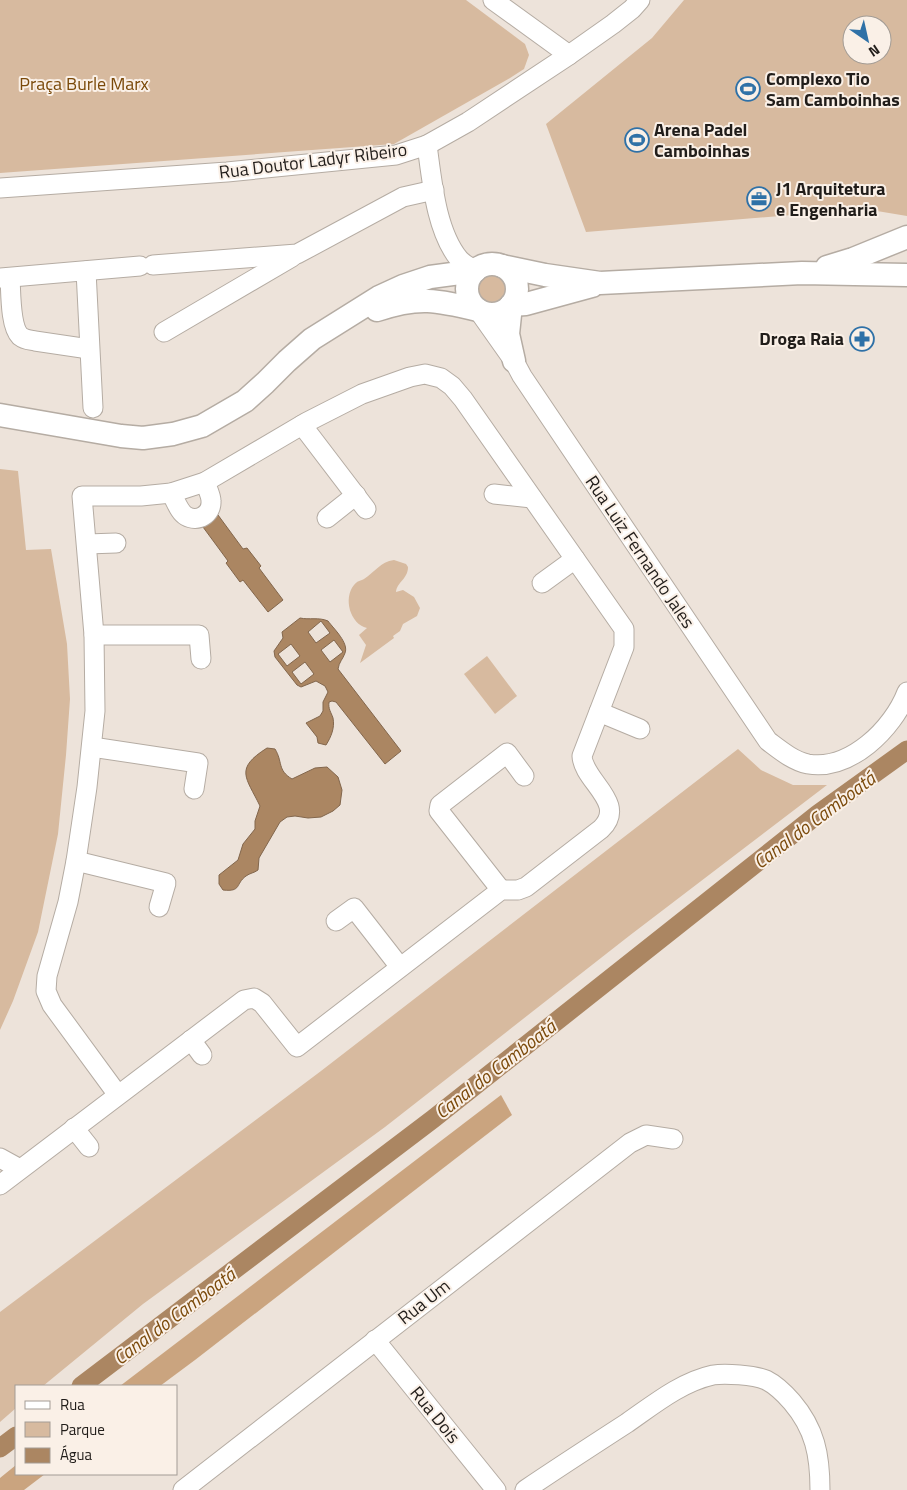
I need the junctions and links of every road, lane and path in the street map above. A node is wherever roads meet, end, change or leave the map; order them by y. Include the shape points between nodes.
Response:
1 (493, 0) edge
2 (640, 0) edge
3 (569, 55) junction
4 (427, 145) junction
5 (0, 188) edge
6 (434, 190) junction
7 (907, 237) edge
8 (298, 254) junction
9 (502, 266) junction
10 (86, 271) junction
11 (475, 271) junction
12 (802, 273) junction
13 (907, 274) edge
14 (5, 278) edge
15 (600, 283) junction
16 (511, 305) junction
17 (478, 310) junction
18 (344, 318) junction
19 (164, 332) dead end
20 (89, 349) junction
21 (514, 361) junction
22 (93, 408) dead end
23 (0, 416) edge
24 (302, 424) junction
25 (205, 482) junction
26 (171, 493) junction
27 (494, 494) dead end
28 (532, 498) junction
29 (327, 518) dead end
30 (116, 543) dead end
31 (87, 544) junction
32 (575, 559) junction
33 (542, 583) dead end
34 (94, 635) junction
35 (201, 659) dead end
36 (907, 692) edge
37 (599, 712) junction
38 (640, 729) dead end
39 (92, 747) junction
40 (524, 776) dead end
41 (194, 789) dead end
42 (76, 861) junction
43 (501, 890) junction
44 (159, 907) dead end
45 (336, 921) dead end
46 (400, 967) junction
47 (191, 1040) junction
48 (202, 1055) dead end
49 (118, 1095) junction
50 (74, 1128) junction
51 (673, 1139) dead end
52 (89, 1147) dead end
53 (0, 1158) edge
54 (20, 1169) junction
55 (0, 1185) edge
56 (375, 1340) junction
57 (183, 1490) edge
58 (496, 1490) edge
59 (525, 1490) edge
60 (820, 1490) edge

1 - 3 street
2 - 3 street, Rua Doutor Ladyr Ribeiro
3 - 4 street, Rua Doutor Ladyr Ribeiro via 468,122
4 - 5 street, Rua Doutor Ladyr Ribeiro via 396,155 227,172
4 - 6 street
6 - 8 street via 403,197
6 - 11 street via 442,226 452,249
7 - 12 street via 847,261
7 - 13 street via 898,253
8 - 10 street
8 - 19 street
9 - 11 street via 488,264
9 - 15 street
9 - 16 street via 516,283
10 - 14 street
10 - 20 street
11 - 17 street via 470,276 467,291
11 - 18 street via 430,277 403,286
12 - 13 street
12 - 15 street
14 - 20 street via 15,327 20,335 35,342
15 - 16 street via 526,304
16 - 17 street via 493,314
16 - 21 street via 508,334
17 - 18 street via 433,300 417,300
17 - 21 street, Rua Luiz Fernando Jales
18 - 23 street via 312,340 245,400 202,426 142,438
20 - 22 street
21 - 36 street, Rua Luiz Fernando Jales via 768,741 787,756 806,764 825,765 849,757 881,735 896,716
24 - 25 street
24 - 28 street via 362,394 410,377 425,374 441,378 464,399
24 - 29 street via 361,502
25 - 26 street
25 - 26 street via 211,505 209,512 199,518 186,516
26 - 31 street via 82,496
27 - 28 street
28 - 32 street
30 - 31 street
31 - 34 street
32 - 33 street
32 - 37 street via 624,629 624,647
34 - 35 street via 199,635
34 - 39 street
37 - 38 street
37 - 43 street via 582,764 608,802 608,819 601,829 526,887
39 - 41 street via 198,762
39 - 42 street
40 - 43 street via 507,753 440,805 439,811
42 - 44 street via 166,883
42 - 49 street via 46,991 52,1005
43 - 46 street
45 - 46 street via 354,908
46 - 47 street via 296,1047 262,1003 254,998 244,1000
47 - 48 street
47 - 49 street
49 - 50 street
50 - 52 street
50 - 54 street
51 - 56 street, Rua Um via 646,1136 630,1143
53 - 54 street
54 - 55 street
56 - 57 street, Rua Um
56 - 58 street, Rua Dois
59 - 60 street via 657,1402 688,1384 714,1375 744,1375 765,1380 784,1393 801,1413 814,1437 820,1465

